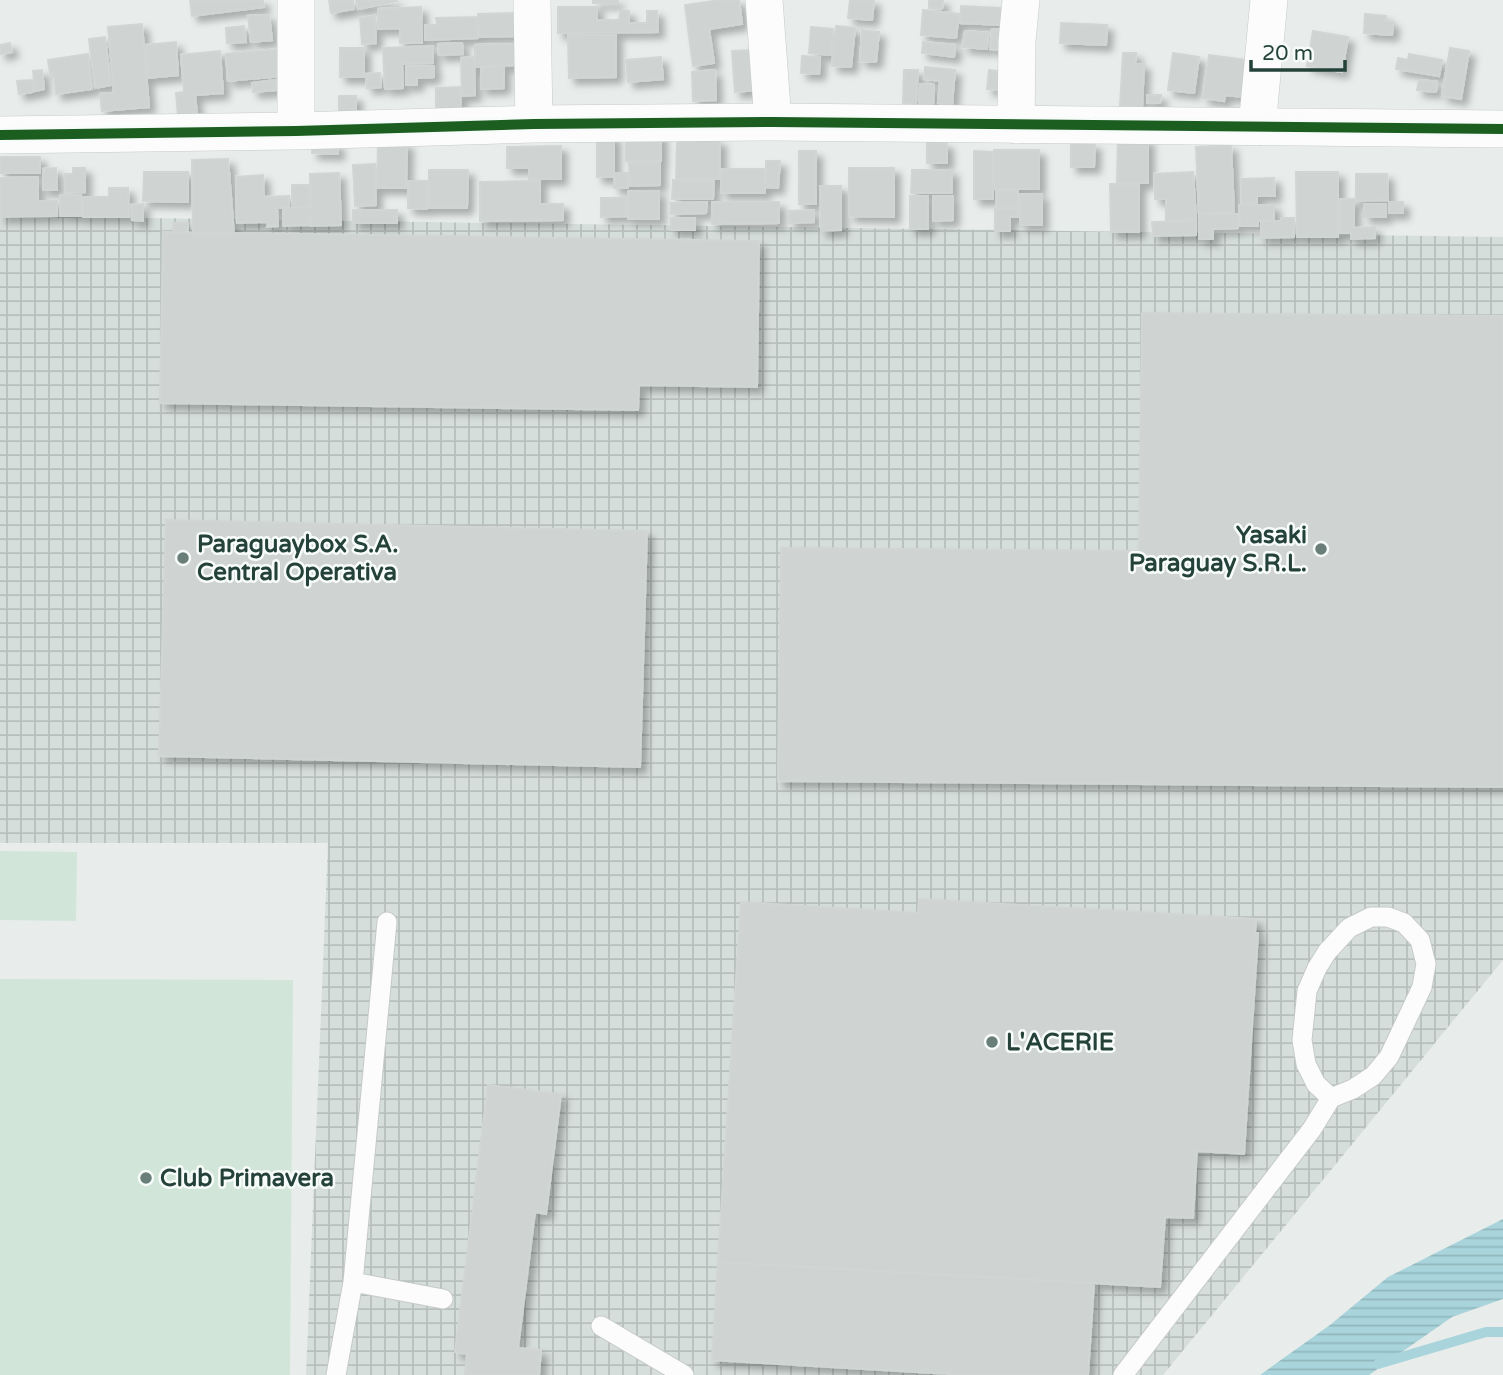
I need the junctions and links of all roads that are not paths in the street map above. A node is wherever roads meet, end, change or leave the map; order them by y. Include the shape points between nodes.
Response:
1 (296, 0) edge
2 (532, 0) edge
3 (764, 0) edge
4 (1021, 0) edge
5 (1269, 0) edge
6 (773, 122) junction
7 (534, 124) junction
8 (1016, 125) junction
9 (1257, 127) junction
10 (1503, 129) edge
11 (296, 131) junction
12 (0, 135) edge
13 (387, 922) dead end
14 (1331, 1098) junction
15 (353, 1282) junction
16 (443, 1298) dead end
17 (601, 1326) dead end
18 (336, 1375) edge
19 (684, 1375) edge
20 (1123, 1375) edge

1 - 11 street
2 - 7 street
3 - 6 street
4 - 8 street
5 - 9 street
6 - 7 street
6 - 8 street
7 - 11 street
8 - 9 street
9 - 10 street
11 - 12 street
13 - 15 lane
14 - 14 lane via 1315,1084 1306,1064 1302,1040 1307,991 1327,952 1349,928 1371,917 1404,922 1420,940 1426,964 1422,988 1389,1057 1373,1076
14 - 20 lane
15 - 16 lane
15 - 18 lane
17 - 19 lane

